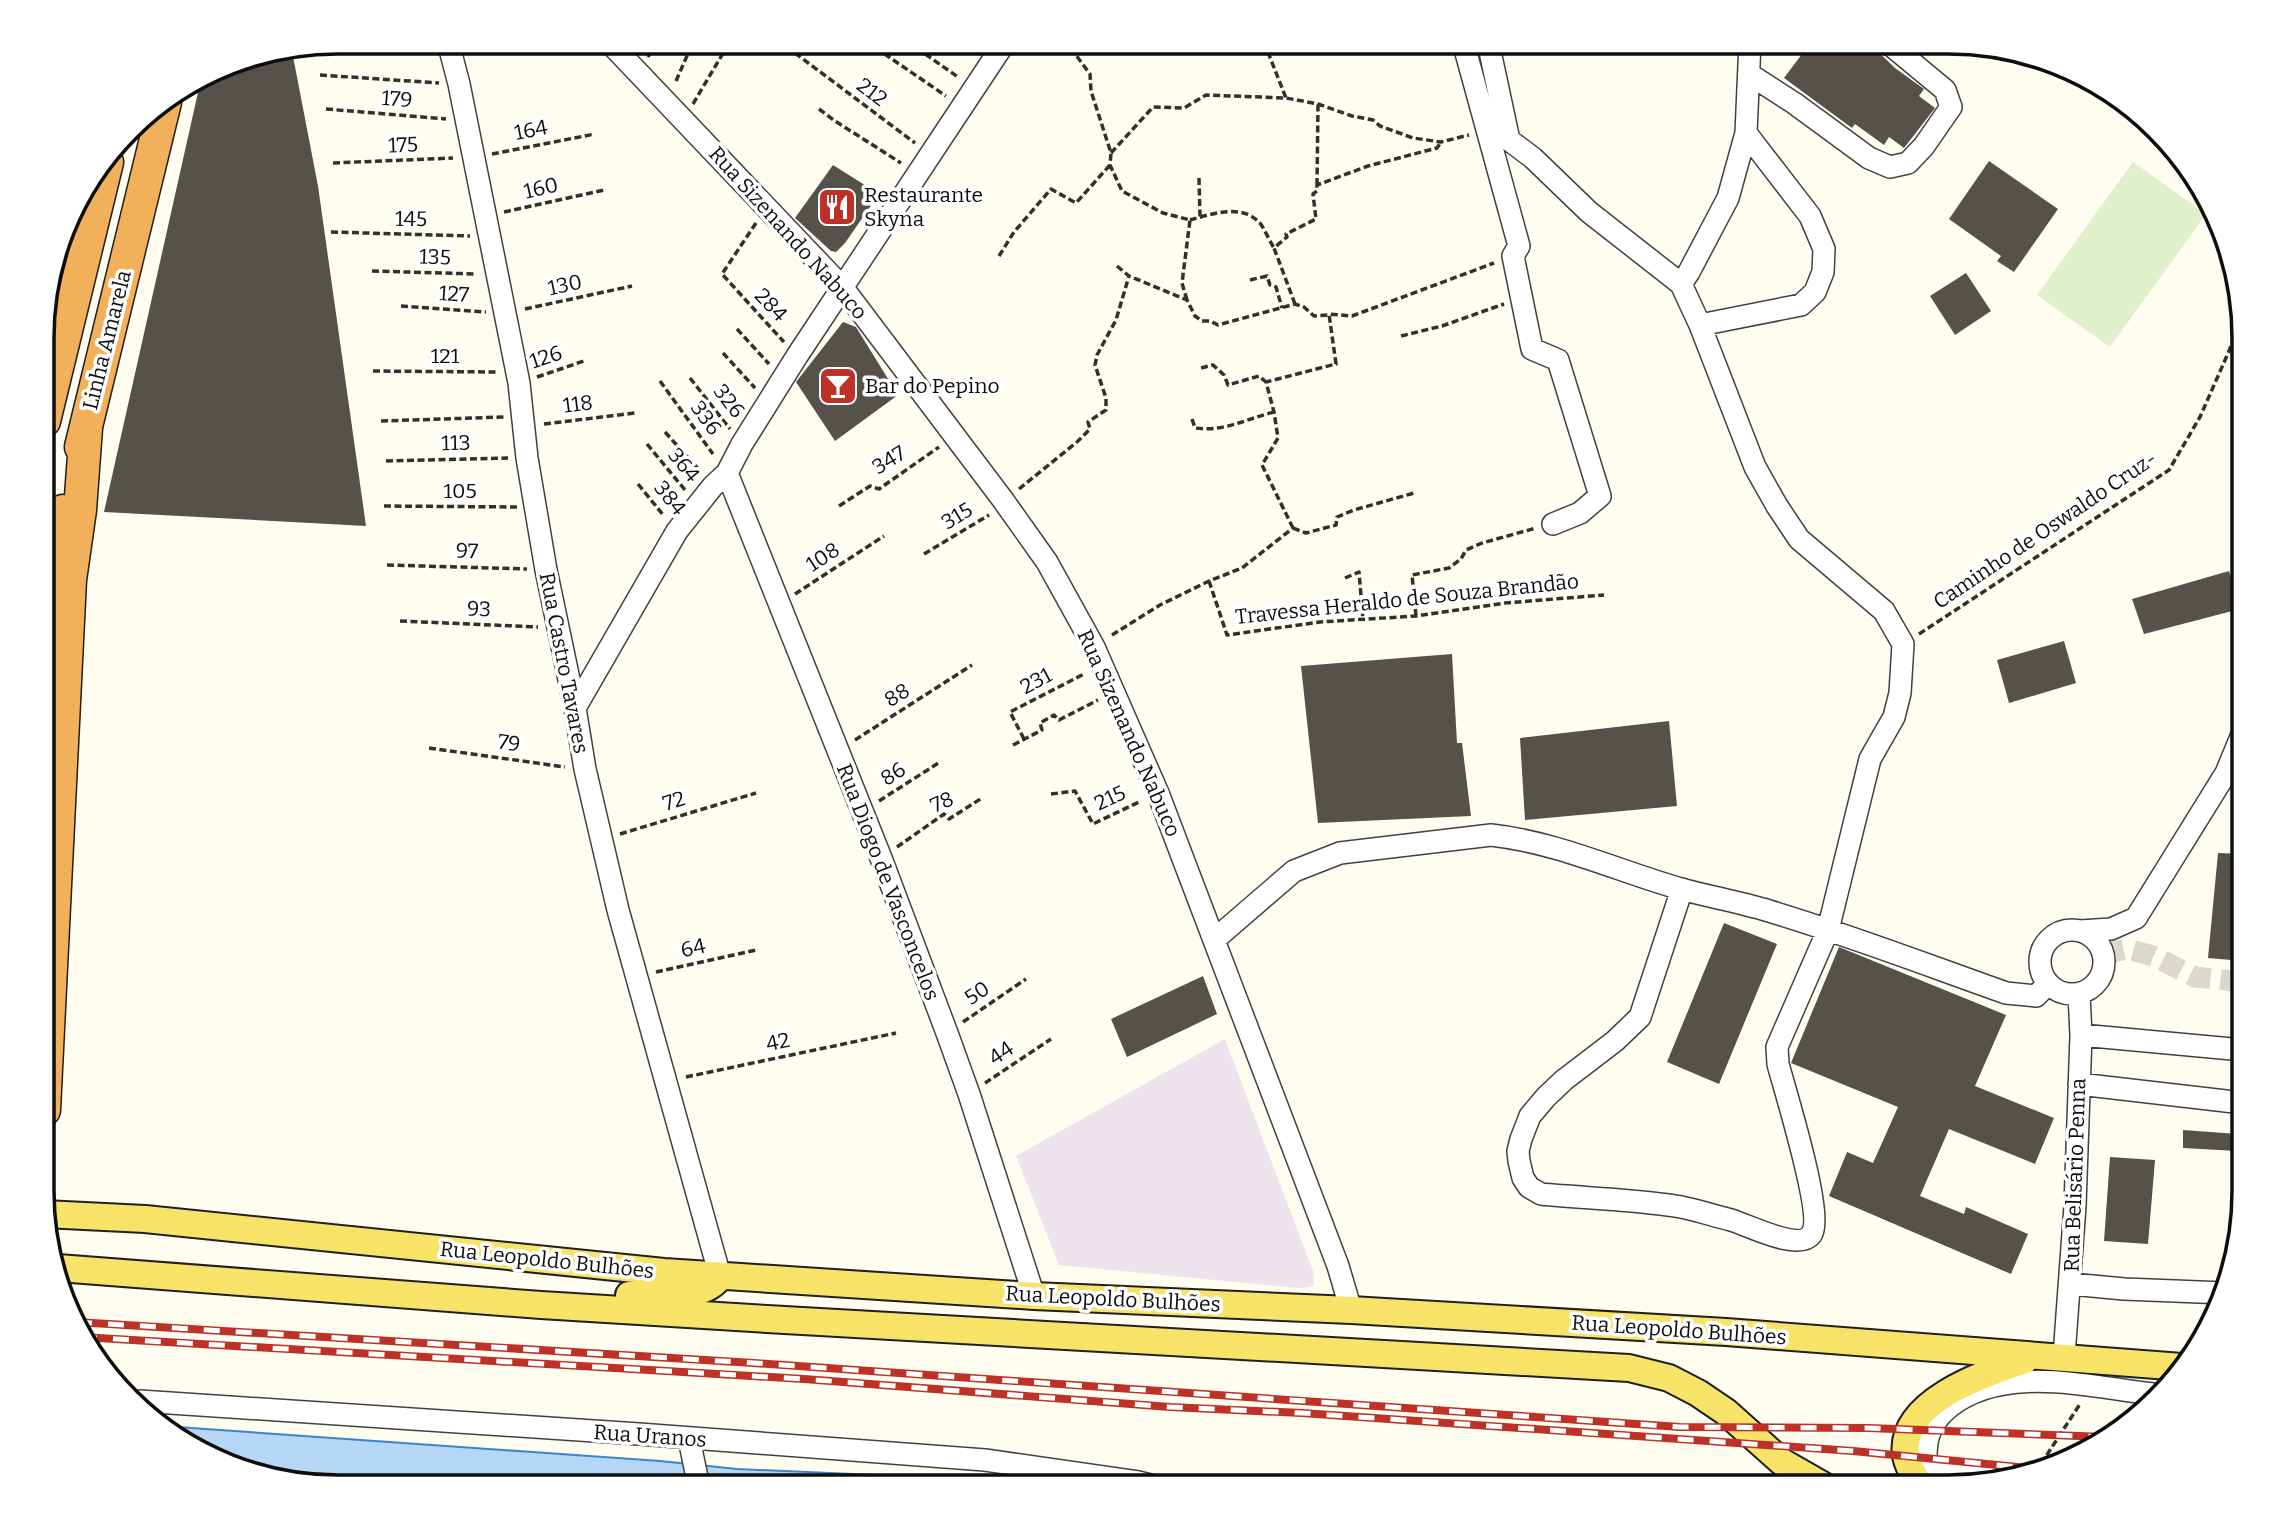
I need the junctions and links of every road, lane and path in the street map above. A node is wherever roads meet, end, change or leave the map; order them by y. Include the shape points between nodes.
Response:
1 (451, 54) edge
2 (620, 54) edge
3 (688, 54) edge
4 (722, 54) edge
5 (795, 54) dead end
6 (883, 54) edge
7 (925, 54) edge
8 (997, 54) edge
9 (1075, 54) edge
10 (1269, 54) edge
11 (1466, 54) edge
12 (1491, 54) edge
13 (1750, 54) edge
14 (1902, 54) edge
15 (1749, 74) junction
16 (320, 75) dead end
17 (459, 84) junction
18 (974, 88) junction
19 (1286, 98) junction
20 (666, 102) junction
21 (1318, 104) junction
22 (962, 107) junction
23 (326, 109) dead end
24 (819, 109) dead end
25 (162, 116) edge
26 (683, 118) junction
27 (466, 120) junction
28 (1488, 131) junction
29 (1745, 133) junction
30 (595, 134) dead end
31 (1441, 142) junction
32 (1111, 153) junction
33 (930, 155) junction
34 (474, 158) junction
35 (333, 163) dead end
36 (1110, 165) junction
37 (918, 173) junction
38 (1199, 178) dead end
39 (1317, 185) junction
40 (99, 186) edge
41 (604, 190) dead end
42 (767, 208) junction
43 (1200, 217) junction
44 (1190, 220) junction
45 (487, 226) junction
46 (331, 232) dead end
47 (1274, 248) junction
48 (999, 256) dead end
49 (1513, 256) junction
50 (1117, 266) dead end
51 (372, 271) dead end
52 (497, 275) junction
53 (1129, 276) junction
54 (1250, 280) dead end
55 (1681, 284) junction
56 (632, 286) dead end
57 (843, 288) junction
58 (1522, 297) junction
59 (1187, 300) junction
60 (1295, 304) junction
61 (401, 306) dead end
62 (1282, 308) junction
63 (505, 314) junction
64 (1329, 314) junction
65 (1700, 325) junction
66 (737, 329) dead end
67 (1401, 336) dead end
68 (2232, 342) edge
69 (723, 353) dead end
70 (797, 356) junction
71 (584, 361) dead end
72 (1201, 368) dead end
73 (373, 371) dead end
74 (517, 377) junction
75 (54, 378) edge
76 (690, 378) dead end
77 (783, 379) junction
78 (660, 381) dead end
79 (1266, 382) junction
80 (768, 403) junction
81 (1274, 412) junction
82 (635, 413) dead end
83 (1192, 419) dead end
84 (382, 421) dead end
85 (524, 421) junction
86 (86, 428) junction
87 (665, 432) dead end
88 (954, 435) junction
89 (647, 444) dead end
90 (742, 444) junction
91 (527, 458) junction
92 (386, 461) dead end
93 (720, 479) junction
94 (638, 484) dead end
95 (1414, 493) dead end
96 (1005, 502) junction
97 (384, 506) dead end
98 (697, 506) junction
99 (839, 506) dead end
100 (536, 507) junction
101 (1553, 524) joint
102 (1293, 528) junction
103 (677, 531) junction
104 (884, 537) dead end
105 (54, 541) edge
106 (924, 554) dead end
107 (387, 565) dead end
108 (546, 570) junction
109 (1345, 578) dead end
110 (1209, 581) junction
111 (1604, 595) dead end
112 (779, 604) junction
113 (1416, 615) junction
114 (1363, 620) junction
115 (400, 621) dead end
116 (557, 628) junction
117 (1903, 645) junction
118 (1098, 655) junction
119 (972, 665) dead end
120 (1115, 691) junction
121 (575, 708) junction
122 (1024, 739) junction
123 (1013, 745) dead end
124 (429, 748) dead end
125 (838, 751) junction
126 (2232, 759) edge
127 (940, 762) dead end
128 (585, 769) junction
129 (756, 793) dead end
130 (1158, 793) junction
131 (1051, 794) dead end
132 (982, 799) dead end
133 (863, 812) junction
134 (601, 840) junction
135 (881, 858) junction
136 (1682, 889) junction
137 (54, 906) edge
138 (1828, 930) junction
139 (2080, 931) junction
140 (1214, 940) junction
141 (756, 950) dead end
142 (2040, 957) junction
143 (637, 976) junction
144 (1026, 979) dead end
145 (2048, 984) junction
146 (2006, 993) junction
147 (2079, 994) junction
148 (896, 1033) dead end
149 (947, 1033) junction
150 (2081, 1035) junction
151 (1051, 1039) dead end
152 (2232, 1049) edge
153 (667, 1081) junction
154 (2079, 1084) junction
155 (969, 1094) junction
156 (2232, 1102) edge
157 (56, 1215) edge
158 (65, 1269) edge
159 (720, 1276) junction
160 (2071, 1284) junction
161 (2213, 1293) edge
162 (1034, 1296) junction
163 (541, 1305) junction
164 (1352, 1310) junction
165 (2037, 1356) junction
166 (2064, 1356) junction
167 (2171, 1366) edge
168 (2091, 1386) junction
169 (2147, 1393) edge
170 (148, 1402) edge
171 (689, 1439) junction
172 (2045, 1457) edge
173 (1968, 1474) edge
174 (696, 1475) edge
175 (1089, 1475) edge
176 (1805, 1475) edge
177 (1915, 1475) edge

1 - 17 street, Rua Castro Tavares
2 - 20 street, Rua Sizenando Nabuco
3 - 20 path
4 - 26 path
5 - 33 path, 212
6 - 22 path
7 - 18 path
8 - 18 street
9 - 32 path via 1090,74
10 - 19 path
11 - 28 street
12 - 55 street via 1509,140 1589,212
13 - 15 street
14 - 15 street via 1945,90 1951,107 1908,163 1890,167 1869,158
15 - 29 street
16 - 17 path
17 - 27 street, Rua Castro Tavares
18 - 22 street
19 - 21 path
19 - 32 path via 1206,95 1184,108 1153,107
20 - 26 street, Rua Sizenando Nabuco
21 - 31 path via 1413,138
21 - 39 path
22 - 33 street
23 - 27 path, 179
24 - 37 path
25 - 86 highway, Linha Amarela
26 - 42 street, Rua Sizenando Nabuco
27 - 34 street, Rua Castro Tavares
28 - 31 path
28 - 49 street via 1519,246
29 - 55 street via 1728,198
29 - 65 street via 1810,216 1824,248 1823,272 1815,292 1801,305
30 - 34 path, 164
31 - 39 path via 1437,148
32 - 36 path
33 - 37 street
34 - 35 path, 175
34 - 45 street, Rua Castro Tavares
36 - 44 path via 1122,191 1163,213
36 - 48 path via 1076,203 1051,189
37 - 57 street
38 - 43 path
39 - 47 path via 1312,194 1316,219 1286,234
40 - 75 highway, Linha Amarela
41 - 45 path, 160
42 - 57 street, Rua Sizenando Nabuco
42 - 70 path, 284 via 722,274
43 - 44 path
43 - 47 path via 1239,211 1259,222
44 - 59 path via 1182,283
45 - 46 path, 145
45 - 52 street, Rua Castro Tavares
47 - 60 path
49 - 58 street
49 - 64 path via 1352,316
50 - 53 path
51 - 52 path, 135
52 - 63 street, Rua Castro Tavares
53 - 59 path
53 - 96 path, 315 via 1116,320 1095,365 1106,398 1105,410 1088,422 1090,429 1077,442
54 - 62 path via 1267,276
55 - 65 street
56 - 63 path, 130
57 - 70 street
57 - 88 street, Rua Sizenando Nabuco
58 - 67 path
58 - 101 street via 1532,349 1558,360 1600,496 1580,513
59 - 62 path via 1195,316 1217,325
60 - 62 path
60 - 64 path via 1314,316
61 - 63 path, 127
63 - 74 street, Rua Castro Tavares
64 - 79 path via 1336,363
65 - 117 street via 1755,467 1777,506 1799,539 1884,611
66 - 77 path
68 - 117 path, Caminho de Oswaldo Cruz- via 2200,417 2169,470
69 - 80 path
70 - 77 street
71 - 74 path, 126
72 - 79 path via 1213,365 1228,386 1259,376
73 - 74 path, 121
74 - 85 street, Rua Castro Tavares
76 - 90 path, 326
77 - 80 street
78 - 93 path, 336
79 - 81 path
80 - 90 street
81 - 83 path via 1233,427 1208,430 1195,428
81 - 102 path via 1278,438 1262,465
82 - 85 path, 118
84 - 85 path
85 - 91 street, Rua Castro Tavares
86 - 105 highway, Linha Amarela
86 - 137 highway via 70,580
87 - 93 path
88 - 96 street, Rua Sizenando Nabuco
88 - 99 path, 347 via 879,489 870,486
89 - 98 path, 364
90 - 93 street
91 - 92 path, 113
91 - 100 street, Rua Castro Tavares
93 - 98 street
93 - 112 street, Rua Diogo de Vasconcelos
94 - 103 path, 384
95 - 102 path via 1354,510 1338,517 1336,525 1306,533
96 - 106 path, 315
96 - 118 street, Rua Sizenando Nabuco via 1047,562
97 - 100 path, 105
98 - 103 street
100 - 108 street, Rua Castro Tavares
101 - 113 path via 1482,542 1466,550 1449,568 1412,575
102 - 110 path via 1242,568
103 - 121 street
104 - 112 path, 108
107 - 108 path, 97
108 - 116 street, Rua Castro Tavares
109 - 114 path via 1359,572
110 - 114 path, Travessa Heraldo de Souza Brandão via 1227,635
110 - 118 path via 1160,605
111 - 113 path, Travessa Heraldo de Souza Brandão
112 - 125 street, Rua Diogo de Vasconcelos
113 - 114 path, Travessa Heraldo de Souza Brandão
115 - 116 path, 93
116 - 121 street, Rua Castro Tavares
117 - 138 street via 1894,718 1870,759
118 - 120 street, Rua Sizenando Nabuco
118 - 122 path, 231 via 1010,712
119 - 125 path, 88
120 - 122 path, 231 via 1059,720 1054,715 1040,723 1042,730
120 - 130 street, Rua Sizenando Nabuco
121 - 128 street, Rua Castro Tavares
122 - 123 path, 231
124 - 128 path, 79
125 - 133 street, Rua Diogo de Vasconcelos
126 - 139 street via 2136,918 2111,929
127 - 133 path, 86
128 - 134 street, Rua Castro Tavares
129 - 134 path, 72
130 - 131 path, 215 via 1093,824 1075,791
130 - 140 street, Rua Sizenando Nabuco
132 - 135 path, 78 via 949,818 944,814
133 - 135 street, Rua Diogo de Vasconcelos
134 - 143 street, Rua Castro Tavares
135 - 149 street, Rua Diogo de Vasconcelos
136 - 138 street
136 - 138 street via 1640,1017 1564,1080 1531,1116 1521,1139 1519,1161 1529,1187 1541,1194 1670,1205 1745,1224 1785,1240 1810,1236 1815,1227 1809,1181 1777,1046
136 - 140 street via 1539,844 1491,835 1340,853 1317,860 1294,871
138 - 146 street
139 - 142 street via 2070,930 2050,939
139 - 147 street via 2098,943 2104,963 2097,983
140 - 164 street, Rua Sizenando Nabuco
141 - 143 path, 64
142 - 145 street
142 - 146 street via 2033,981
143 - 153 street, Rua Castro Tavares
144 - 149 path, 50
145 - 146 street via 2036,996
145 - 147 street via 2067,994
147 - 150 street, Rua Belisário Penna
148 - 153 path, 42
149 - 155 street, Rua Diogo de Vasconcelos
150 - 152 street
150 - 154 street, Rua Belisário Penna
151 - 155 path, 44
153 - 159 street, Rua Castro Tavares
154 - 156 street
154 - 160 street, Rua Belisário Penna
155 - 162 street, Rua Diogo de Vasconcelos
157 - 159 main road, Rua Leopoldo Bulhões via 145,1219
158 - 163 main road, Rua Leopoldo Bulhões
159 - 162 main road, Rua Leopoldo Bulhões
159 - 163 main road via 710,1288 691,1293 597,1296
160 - 161 street
160 - 166 street, Rua Belisário Penna
162 - 164 main road, Rua Leopoldo Bulhões
163 - 176 main road, Rua Leopoldo Bulhões via 1629,1368 1669,1378 1698,1393 1782,1462
164 - 165 main road, Rua Leopoldo Bulhões
165 - 166 main road, Rua Leopoldo Bulhões
165 - 177 main road via 1968,1380 1922,1412 1906,1446
166 - 167 main road, Rua Leopoldo Bulhões
168 - 169 street
168 - 172 path
168 - 173 street via 2011,1382 1969,1394 1940,1415 1925,1450 1927,1471
170 - 171 street, Rua Uranos
171 - 174 street
171 - 175 street, Rua Uranos via 985,1460

